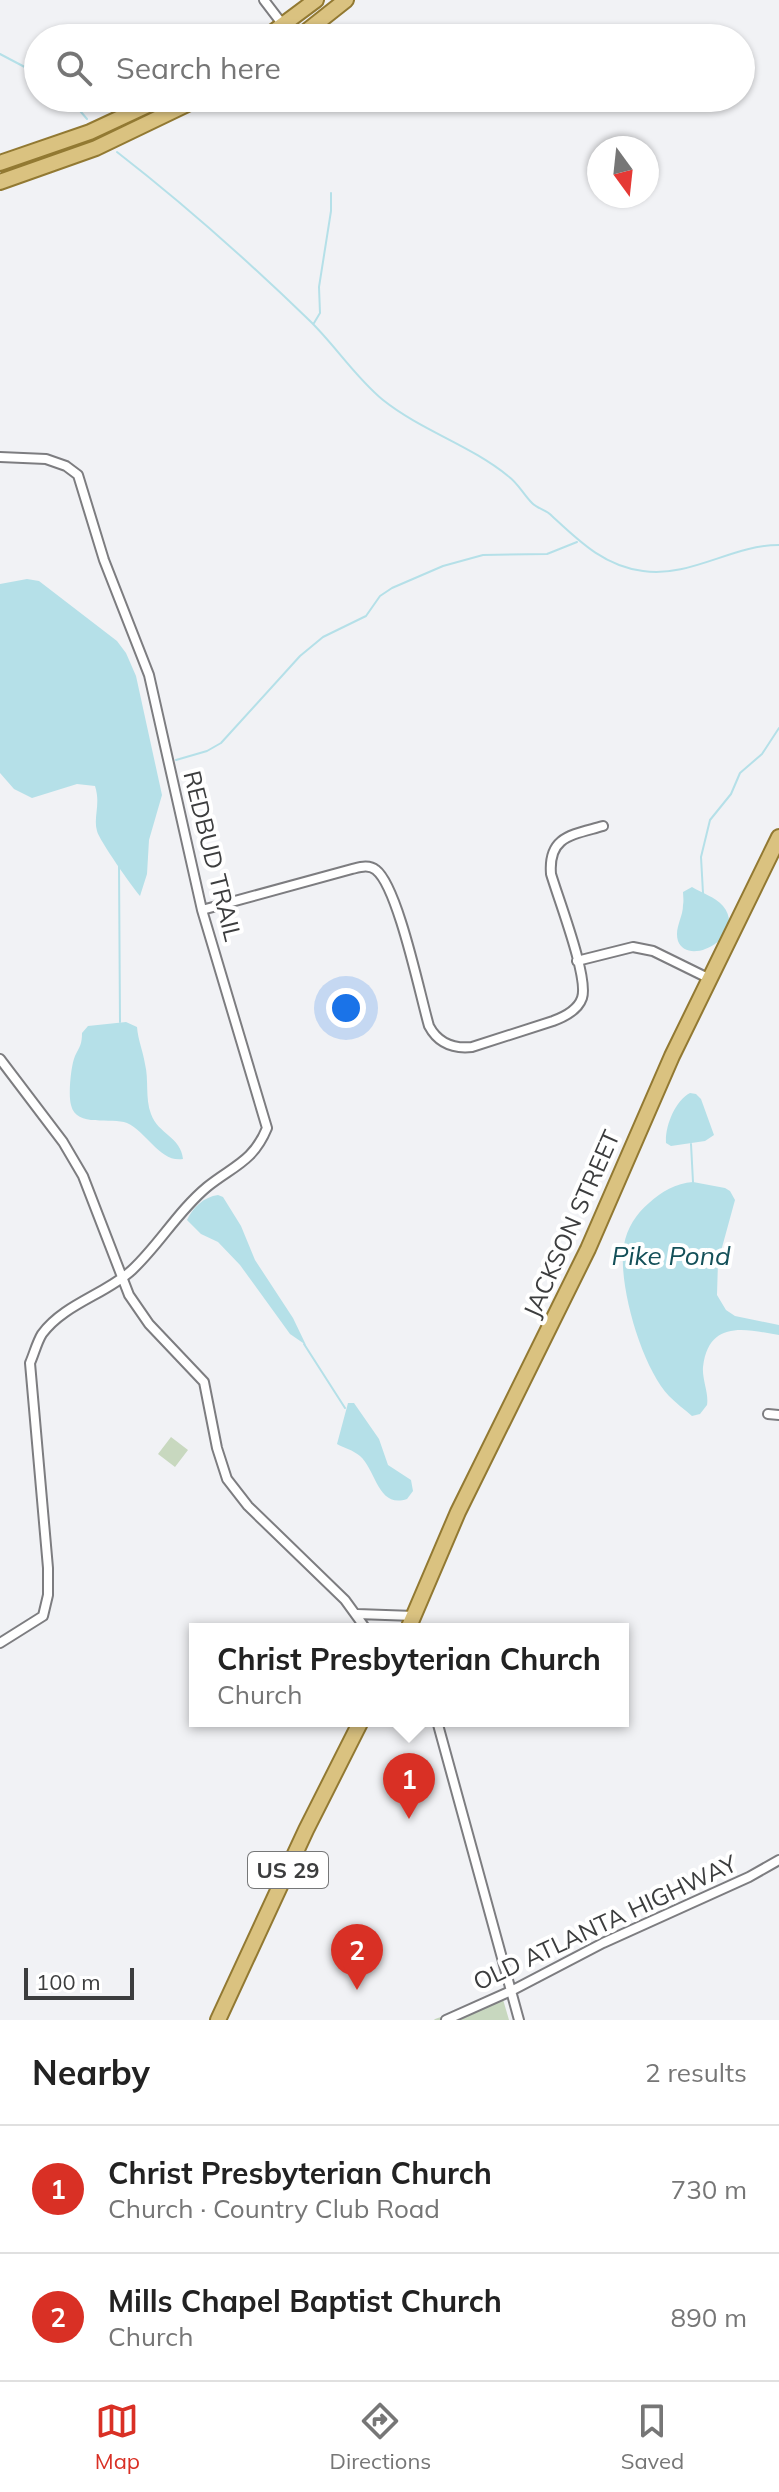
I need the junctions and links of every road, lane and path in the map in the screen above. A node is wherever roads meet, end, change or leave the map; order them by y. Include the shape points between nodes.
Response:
1 (264, 0) edge
2 (316, 0) edge
3 (346, 0) edge
4 (282, 24) edge
5 (284, 24) edge
6 (314, 24) edge
7 (133, 112) edge
8 (171, 112) edge
9 (0, 163) edge
10 (0, 182) edge
11 (1, 455) edge
12 (603, 826) dead end
13 (779, 837) edge
14 (202, 910) junction
15 (577, 961) junction
16 (710, 979) junction
17 (0, 1059) edge
18 (124, 1277) junction
19 (768, 1414) dead end
20 (779, 1415) edge
21 (357, 1614) junction
22 (362, 1623) edge
23 (406, 1623) edge
24 (411, 1623) edge
25 (0, 1643) edge
26 (358, 1727) edge
27 (439, 1727) edge
28 (779, 1860) edge
29 (513, 1990) junction
30 (218, 2020) edge
31 (446, 2020) edge
32 (519, 2020) edge

1 - 4 street
2 - 5 main road
3 - 6 main road
7 - 9 main road
8 - 10 main road via 96,148
11 - 14 street, REDBUD TRAIL via 46,459 78,475 149,675
12 - 15 street via 571,836 555,846 550,857
13 - 16 main road, JACKSON STREET
14 - 15 street via 371,867 392,895 429,1026 441,1041 461,1048 572,1011 583,995
14 - 18 street, REDBUD TRAIL via 267,1128 259,1148 207,1187
15 - 16 street via 633,947
16 - 24 main road, JACKSON STREET via 588,1249 458,1512
17 - 18 street via 83,1176
18 - 21 street via 129,1295 149,1324 204,1382 221,1464 235,1491
18 - 25 street, REDBUD TRAIL via 59,1318 42,1335 30,1363 48,1595 43,1616
19 - 20 street
21 - 22 street
21 - 23 street
26 - 30 main road, US 29
27 - 29 street
28 - 29 street, OLD ATLANTA HIGHWAY
29 - 31 street, OLD ATLANTA HIGHWAY
29 - 32 street

